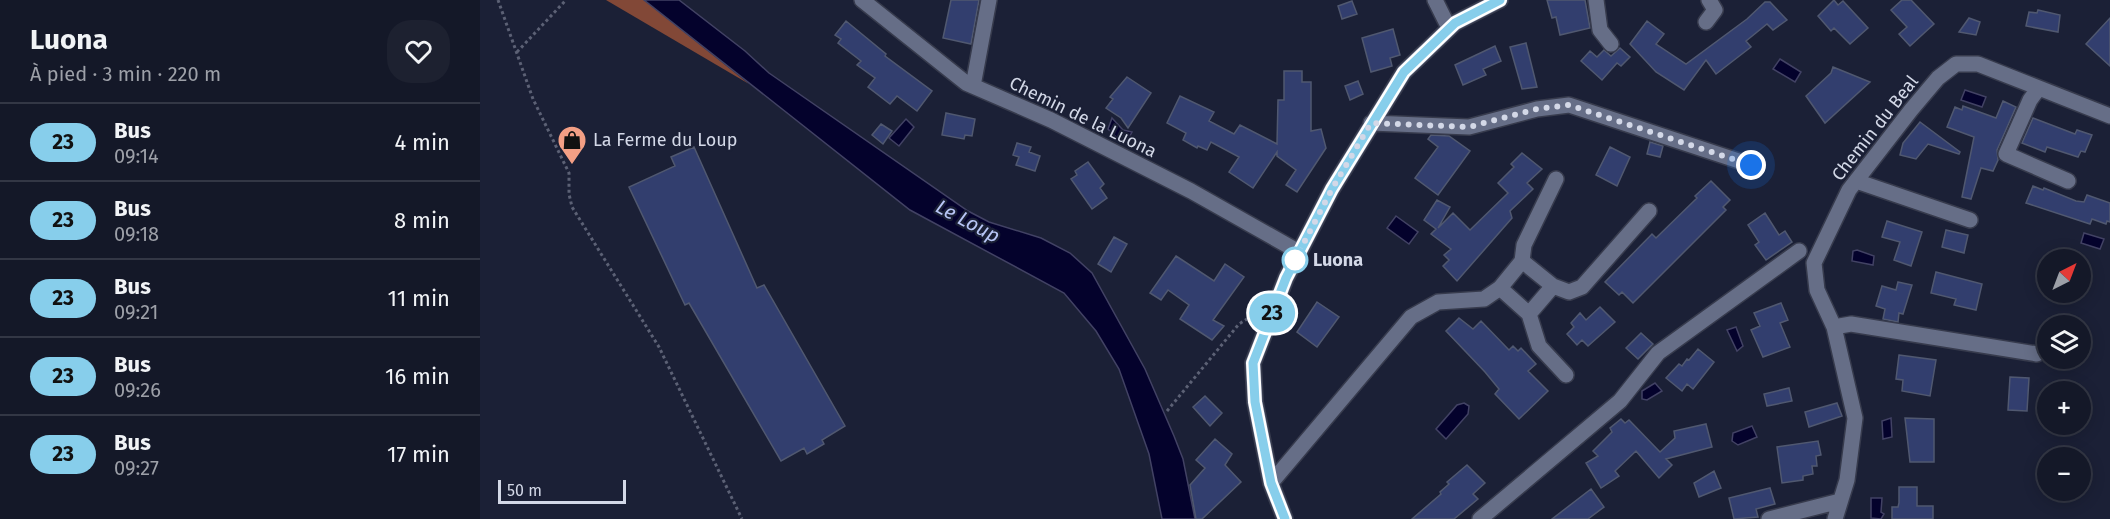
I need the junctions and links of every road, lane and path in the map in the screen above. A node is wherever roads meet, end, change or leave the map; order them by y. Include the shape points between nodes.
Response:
1 (498, 0) edge
2 (566, 0) edge
3 (862, 0) edge
4 (989, 0) edge
5 (1435, 0) edge
6 (1500, 0) edge
7 (1596, 0) edge
8 (1709, 0) edge
9 (1706, 22) dead end
10 (1449, 28) junction
11 (1611, 44) dead end
12 (517, 52) junction
13 (973, 86) junction
14 (2038, 89) junction
15 (2110, 116) edge
16 (1371, 123) junction
17 (1751, 165) dead end
18 (1557, 179) dead end
19 (1856, 181) junction
20 (2068, 181) dead end
21 (1649, 211) dead end
22 (1970, 220) dead end
23 (1799, 251) dead end
24 (1299, 252) junction
25 (1522, 261) junction
26 (1553, 286) junction
27 (1500, 288) junction
28 (1279, 297) junction
29 (1529, 314) junction
30 (1834, 327) junction
31 (2037, 354) dead end
32 (1566, 375) dead end
33 (1167, 411) dead end
34 (1271, 483) junction
35 (1840, 501) junction
36 (742, 519) edge
37 (1286, 519) edge
38 (1480, 519) edge
39 (1769, 519) edge
40 (1835, 519) edge

1 - 12 path
2 - 12 path
3 - 13 street, Chemin de la Luona
4 - 13 street
5 - 10 street
6 - 10 street
7 - 11 street via 1600,30
8 - 9 street via 1715,10
10 - 16 street via 1404,72
12 - 36 path via 533,99 569,173 572,207 659,347
13 - 24 street, Chemin de la Luona via 1051,120 1191,191
14 - 15 street, Chemin du Beal
14 - 19 street, Chemin du Beal via 1978,64 1956,64 1938,78
14 - 20 street via 2006,154
16 - 17 street via 1469,127 1569,105
16 - 24 street
18 - 25 street via 1524,245
19 - 22 street
19 - 30 street, Chemin du Beal via 1814,263 1817,290
21 - 26 street via 1582,287 1569,292
23 - 38 street via 1658,353 1620,401
24 - 28 street
25 - 26 street
25 - 27 street
26 - 29 street
27 - 29 street
27 - 34 street via 1484,299 1438,302 1411,317
28 - 33 path via 1239,324
28 - 34 street via 1253,363 1255,402
29 - 32 street via 1539,346
30 - 31 street via 1851,324
30 - 35 street, Chemin du Beal via 1855,418 1847,480
34 - 37 street
35 - 39 street
35 - 40 street, Chemin du Beal

